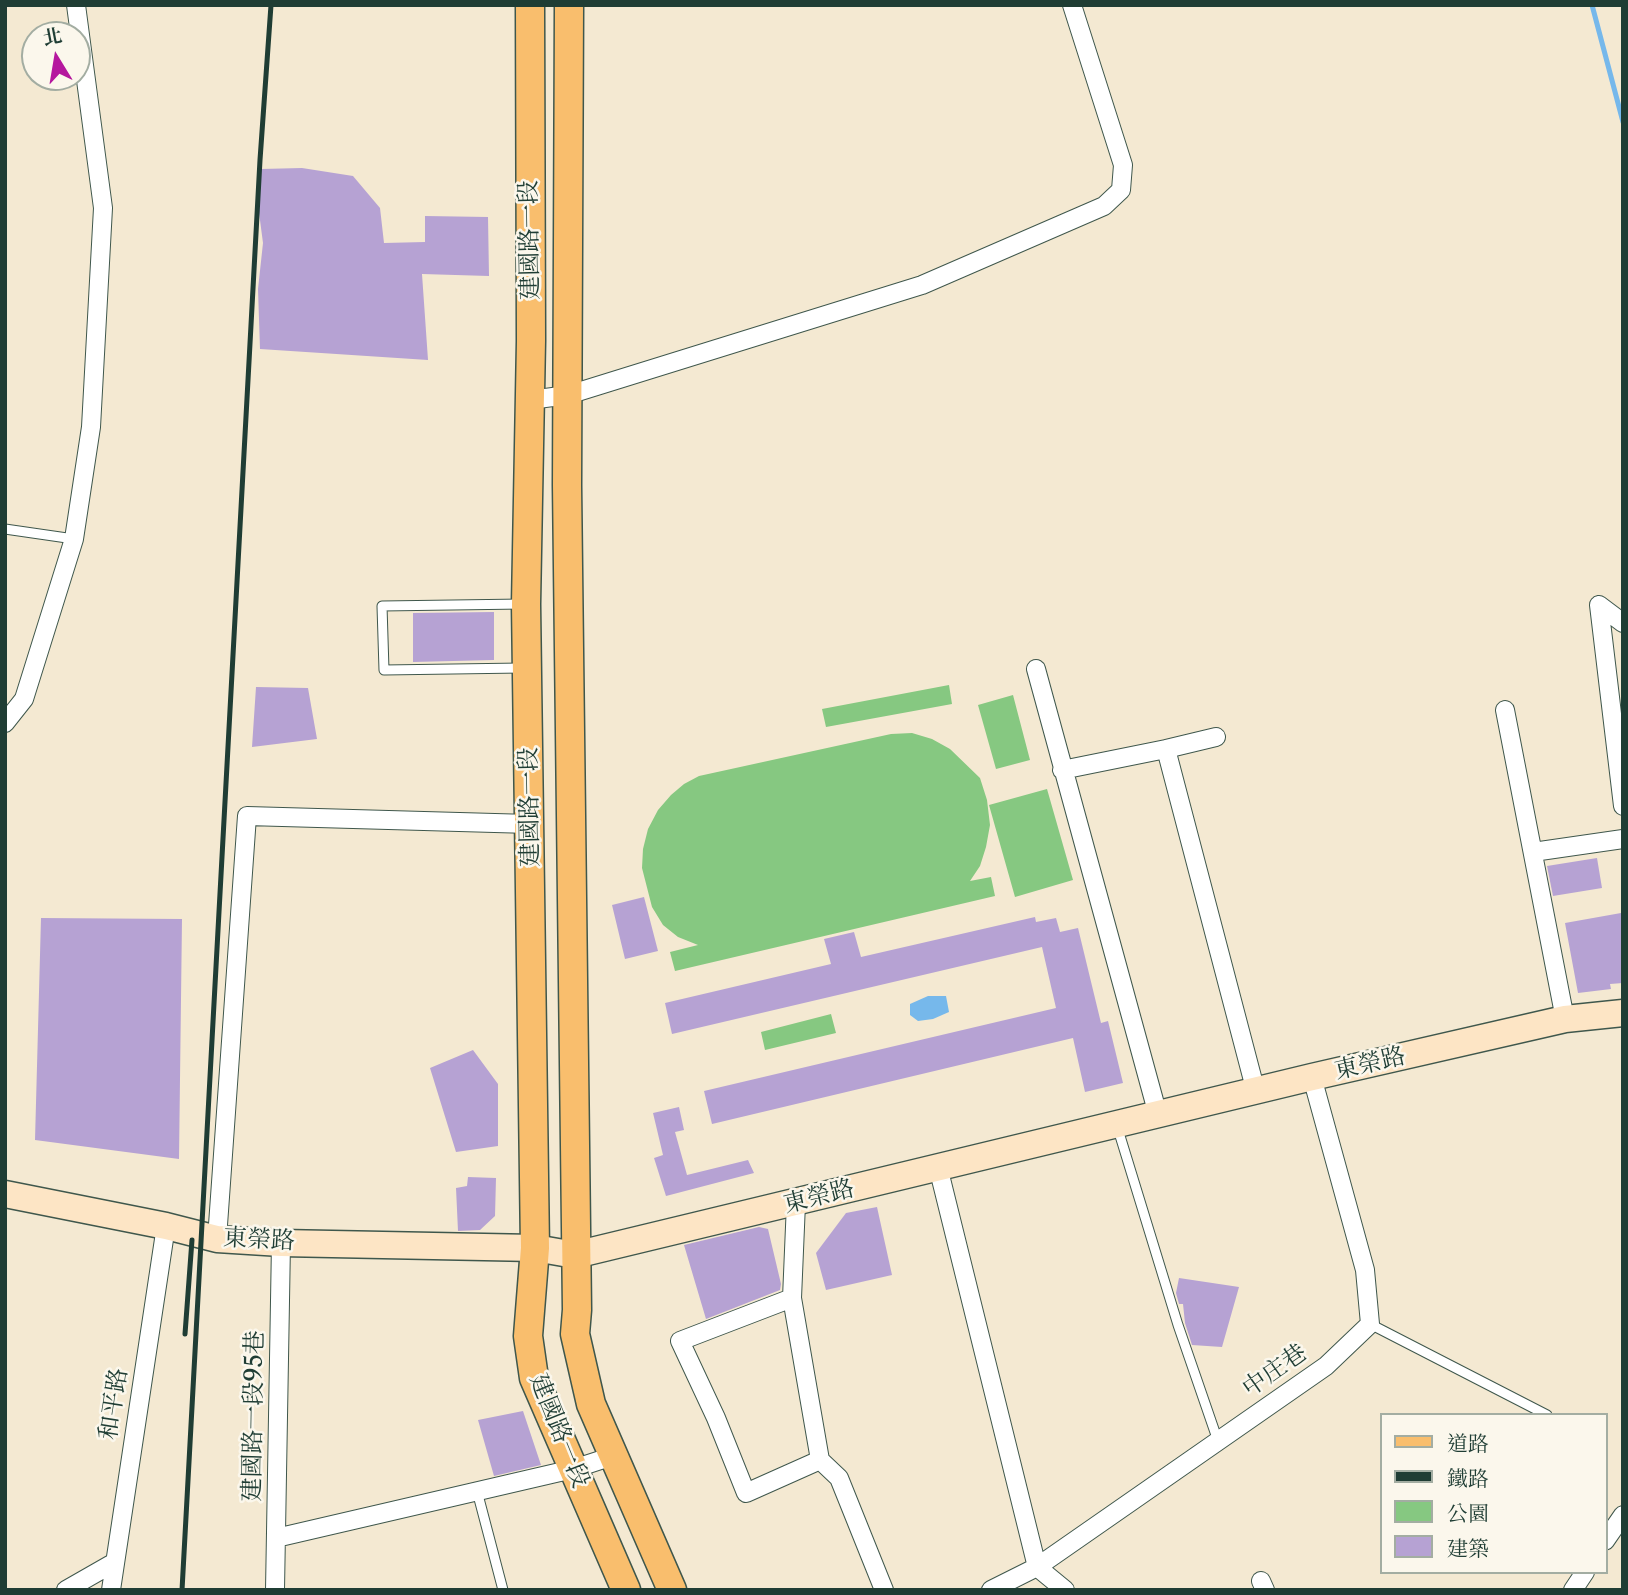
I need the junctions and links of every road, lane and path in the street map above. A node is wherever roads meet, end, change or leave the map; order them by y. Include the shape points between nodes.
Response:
1 (76, 5) edge
2 (530, 5) edge
3 (569, 5) edge
4 (1072, 5) edge
5 (568, 395) junction
6 (530, 400) junction
7 (5, 529) edge
8 (74, 539) junction
9 (526, 604) junction
10 (1623, 623) edge
11 (527, 668) junction
12 (1036, 669) dead end
13 (1505, 710) dead end
14 (5, 723) edge
15 (1216, 737) dead end
16 (1166, 749) junction
17 (1062, 770) junction
18 (1623, 806) edge
19 (530, 824) junction
20 (1623, 839) edge
21 (1533, 852) junction
22 (1623, 1013) edge
23 (1565, 1019) junction
24 (1312, 1077) junction
25 (1256, 1091) junction
26 (1158, 1115) junction
27 (1116, 1125) junction
28 (938, 1167) junction
29 (5, 1194) edge
30 (796, 1203) junction
31 (166, 1226) junction
32 (217, 1239) junction
33 (281, 1243) junction
34 (535, 1248) junction
35 (575, 1255) junction
36 (792, 1298) junction
37 (1370, 1324) junction
38 (1543, 1413) edge
39 (1217, 1441) junction
40 (613, 1456) junction
41 (820, 1460) junction
42 (573, 1469) junction
43 (478, 1491) junction
44 (1623, 1515) edge
45 (276, 1538) junction
46 (1607, 1538) edge
47 (115, 1562) junction
48 (1037, 1567) junction
49 (1584, 1574) edge
50 (66, 1590) edge
51 (111, 1590) edge
52 (275, 1590) edge
53 (503, 1590) edge
54 (626, 1590) edge
55 (672, 1590) edge
56 (884, 1590) edge
57 (991, 1590) edge
58 (1065, 1590) edge
59 (1573, 1590) edge

1 - 8 street via 103,208 92,427
2 - 6 main road, 建國路一段
3 - 5 main road, 建國路一段
4 - 5 street via 1123,165 1121,190 1104,206 922,285
5 - 6 street
5 - 35 main road, 建國路一段
6 - 9 main road, 建國路一段
7 - 8 lane
8 - 14 street via 24,699
9 - 11 main road, 建國路一段
9 - 11 lane via 382,606 384,670
10 - 18 street via 1599,605
11 - 19 main road, 建國路一段
12 - 17 street
13 - 21 street
15 - 16 street
16 - 17 street
16 - 25 street
17 - 26 street
19 - 32 street via 247,816
19 - 34 main road, 建國路一段
20 - 21 street
21 - 23 street
22 - 23 street, 東榮路
23 - 24 street, 東榮路
24 - 25 street, 東榮路
24 - 37 street via 1365,1270
25 - 26 street, 東榮路
26 - 27 street, 東榮路
27 - 28 street, 東榮路
27 - 39 lane
28 - 30 street, 東榮路
28 - 48 street
29 - 31 street, 東榮路
30 - 35 street, 東榮路
30 - 36 street
31 - 32 street, 東榮路
31 - 47 street, 和平路
32 - 33 street, 東榮路
33 - 34 street, 東榮路
33 - 45 street, 建國路一段95巷
34 - 35 street, 東榮路
34 - 42 main road, 建國路一段 via 528,1336 534,1378
35 - 40 main road, 建國路一段 via 575,1334 591,1404
36 - 41 street
36 - 41 street via 680,1341 746,1493
37 - 38 lane
37 - 39 street, 中庄巷 via 1326,1366
39 - 48 street, 中庄巷
40 - 42 street
40 - 55 main road, 建國路一段
41 - 56 street via 839,1478
42 - 43 street
42 - 54 main road, 建國路一段
43 - 45 street
43 - 53 lane
44 - 46 street
45 - 52 street, 建國路一段95巷
47 - 50 street
47 - 51 street, 和平路
48 - 57 street, 中庄巷
48 - 58 street
49 - 59 street

